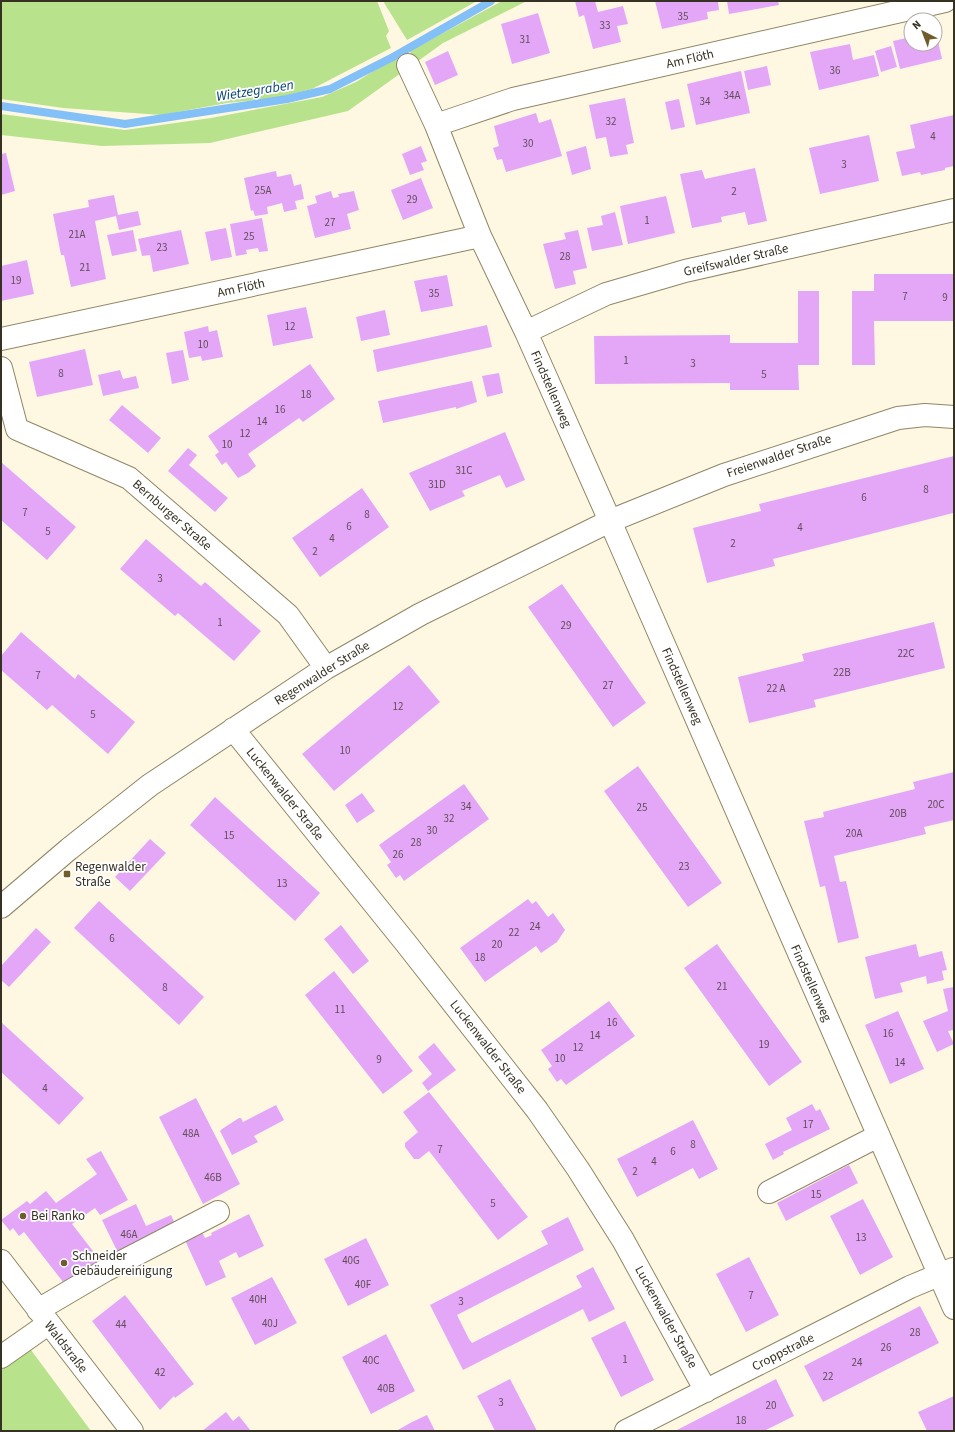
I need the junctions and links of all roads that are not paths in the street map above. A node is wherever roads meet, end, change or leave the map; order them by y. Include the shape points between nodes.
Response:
1 (946, 1) edge
2 (408, 65) dead end
3 (436, 124) junction
4 (954, 210) edge
5 (480, 236) junction
6 (526, 332) junction
7 (1, 339) edge
8 (1, 368) edge
9 (954, 417) edge
10 (610, 521) junction
11 (326, 668) junction
12 (233, 729) junction
13 (1, 907) edge
14 (878, 1136) junction
15 (769, 1192) dead end
16 (218, 1212) dead end
17 (1, 1261) edge
18 (947, 1272) edge
19 (954, 1308) edge
20 (43, 1317) junction
21 (1, 1357) edge
22 (706, 1391) junction
23 (132, 1431) edge
24 (626, 1431) edge

1 - 3 street, Am Flöth via 514,99
2 - 3 street, Findstellenweg
3 - 5 street, Findstellenweg
4 - 6 street, Greifswalder Straße via 685,271 606,294
5 - 6 street, Findstellenweg
5 - 7 street, Am Flöth
6 - 10 street, Findstellenweg
8 - 11 street, Bernburger Straße via 17,429 129,478 288,615
9 - 10 street, Freienwalder Straße via 925,415 884,422 724,475
10 - 11 street, Regenwalder Straße via 421,614
10 - 14 street, Findstellenweg
11 - 12 street, Regenwalder Straße
12 - 13 street, Regenwalder Straße via 150,786 69,849
12 - 22 street, Luckenwalder Straße via 420,960 537,1110 623,1240
14 - 15 street
14 - 18 street, Findstellenweg
16 - 20 street via 106,1270
17 - 20 street, Waldstraße
18 - 19 street, Findstellenweg
18 - 22 street, Croppstraße via 910,1287
20 - 21 street
20 - 23 street, Waldstraße
22 - 24 street, Croppstraße

